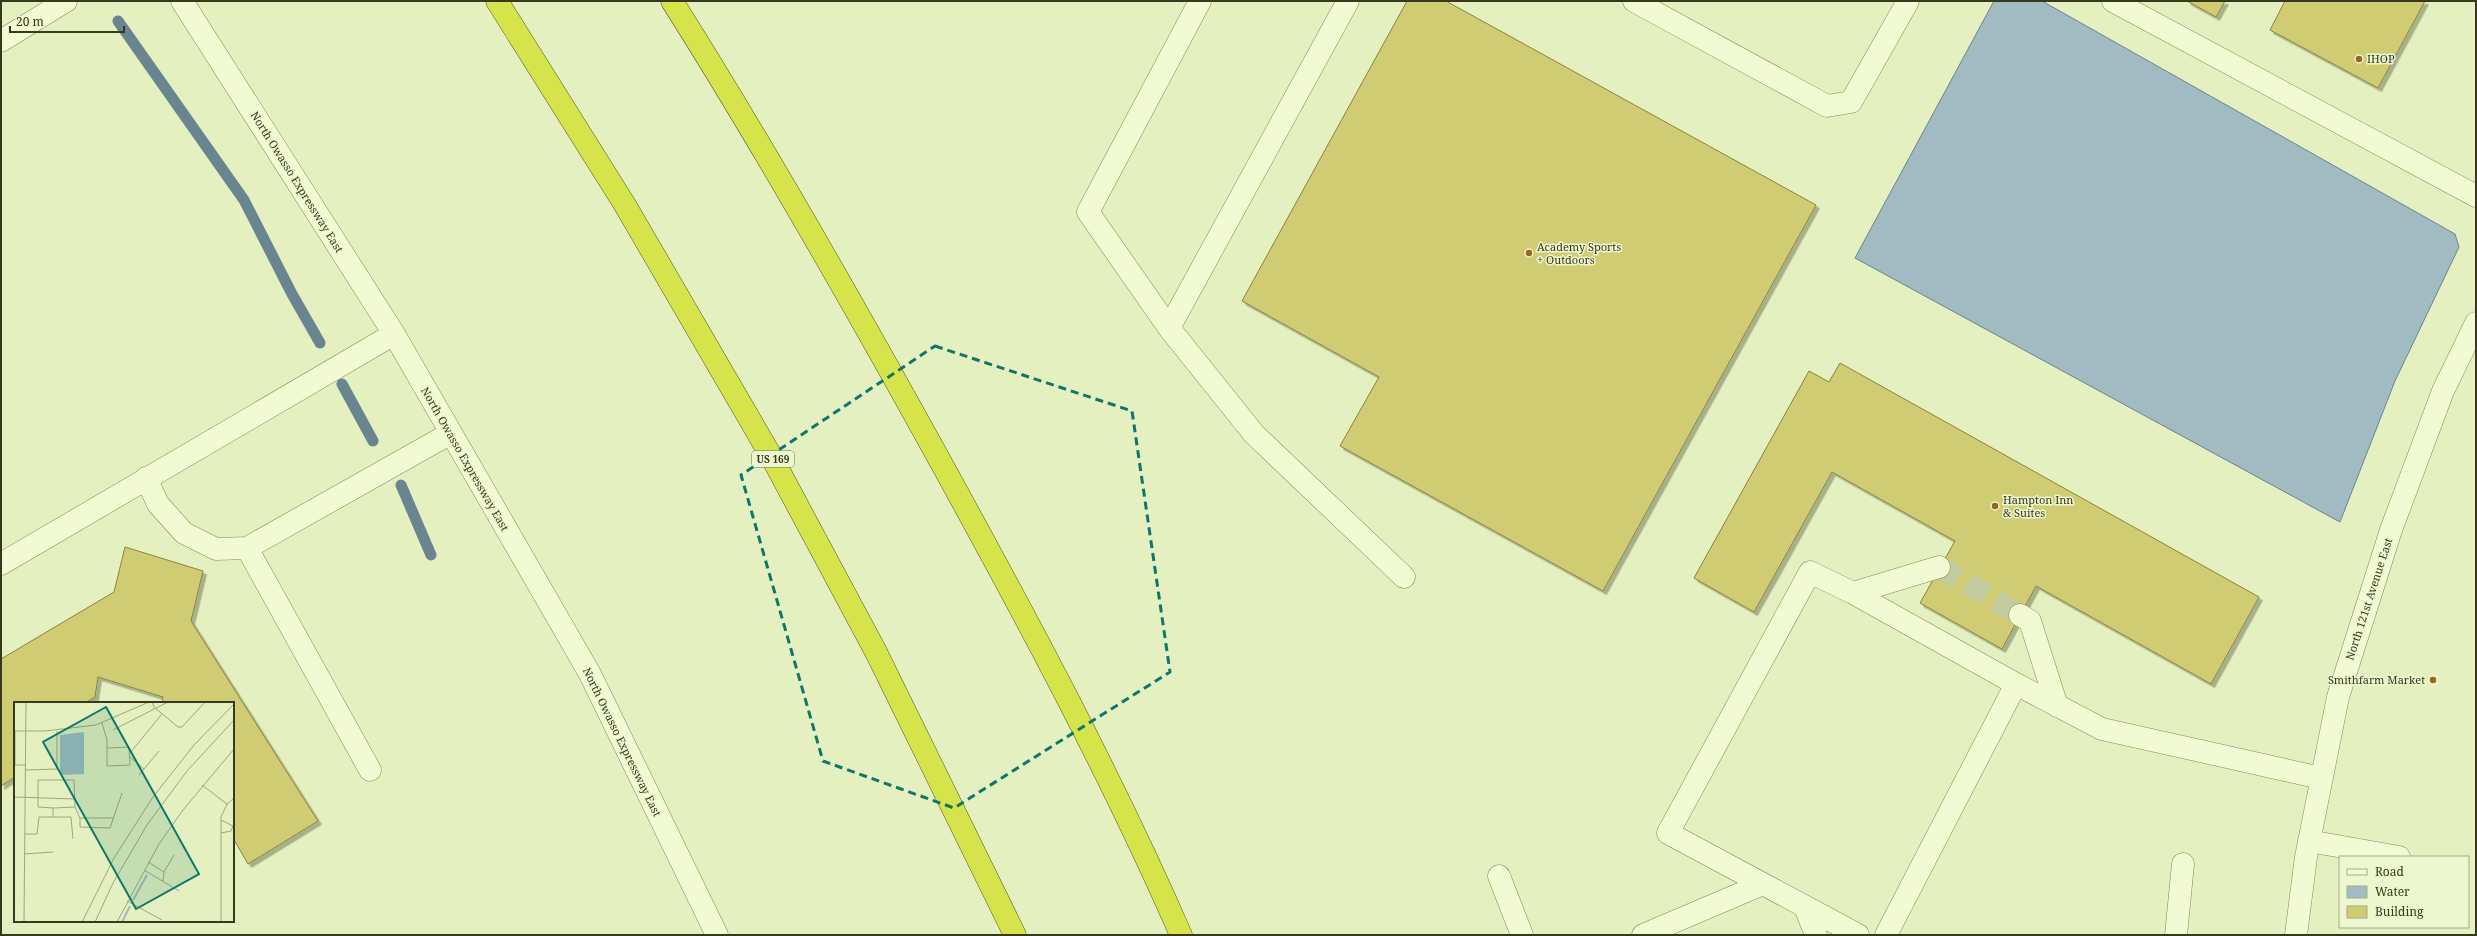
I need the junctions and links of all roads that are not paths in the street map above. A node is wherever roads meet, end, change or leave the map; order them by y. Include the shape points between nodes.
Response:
1 (66, 1) edge
2 (182, 1) edge
3 (497, 1) edge
4 (672, 1) edge
5 (1200, 1) edge
6 (1348, 1) edge
7 (1634, 1) edge
8 (1908, 1) edge
9 (2113, 1) edge
10 (1, 41) edge
11 (2476, 196) edge
12 (2476, 323) edge
13 (1169, 328) junction
14 (394, 334) junction
15 (450, 433) junction
16 (146, 478) junction
17 (247, 548) junction
18 (1, 564) edge
19 (1939, 567) dead end
20 (1404, 577) dead end
21 (1853, 593) junction
22 (2020, 615) tunnel mouth
23 (2016, 684) junction
24 (2058, 706) junction
25 (370, 770) dead end
26 (2321, 778) junction
27 (2309, 841) junction
28 (2392, 856) edge
29 (2183, 864) dead end
30 (1499, 876) dead end
31 (1763, 884) junction
32 (1805, 907) junction
33 (717, 935) edge
34 (1015, 935) edge
35 (1181, 935) edge
36 (1522, 935) edge
37 (1643, 935) edge
38 (1816, 935) edge
39 (1858, 935) edge
40 (1886, 935) edge
41 (2176, 935) edge
42 (2296, 935) edge

1 - 10 street
2 - 14 street, North Owasso Expressway East
3 - 34 highway, US 169 via 625,205 771,456 876,652
4 - 35 highway via 882,355 1037,637
5 - 13 street via 1088,212
6 - 13 street
7 - 8 street via 1827,106 1851,102
9 - 11 street
12 - 26 street, North 121st Avenue East via 2443,391 2391,530 2338,697
13 - 20 street via 1254,434
14 - 15 street, North Owasso Expressway East
14 - 16 street
15 - 17 street
15 - 33 street, North Owasso Expressway East via 590,674
16 - 17 street via 158,504 184,533 216,549
16 - 18 street
17 - 25 street
19 - 21 street
21 - 23 street
21 - 31 street via 1810,572 1668,833
22 - 24 street via 2030,621
23 - 24 street
23 - 40 street
24 - 26 street via 2102,729
26 - 27 street, North 121st Avenue East
27 - 28 street
27 - 42 street, North 121st Avenue East
29 - 41 street
30 - 36 street
31 - 32 street
31 - 37 street
32 - 38 street
32 - 39 street

